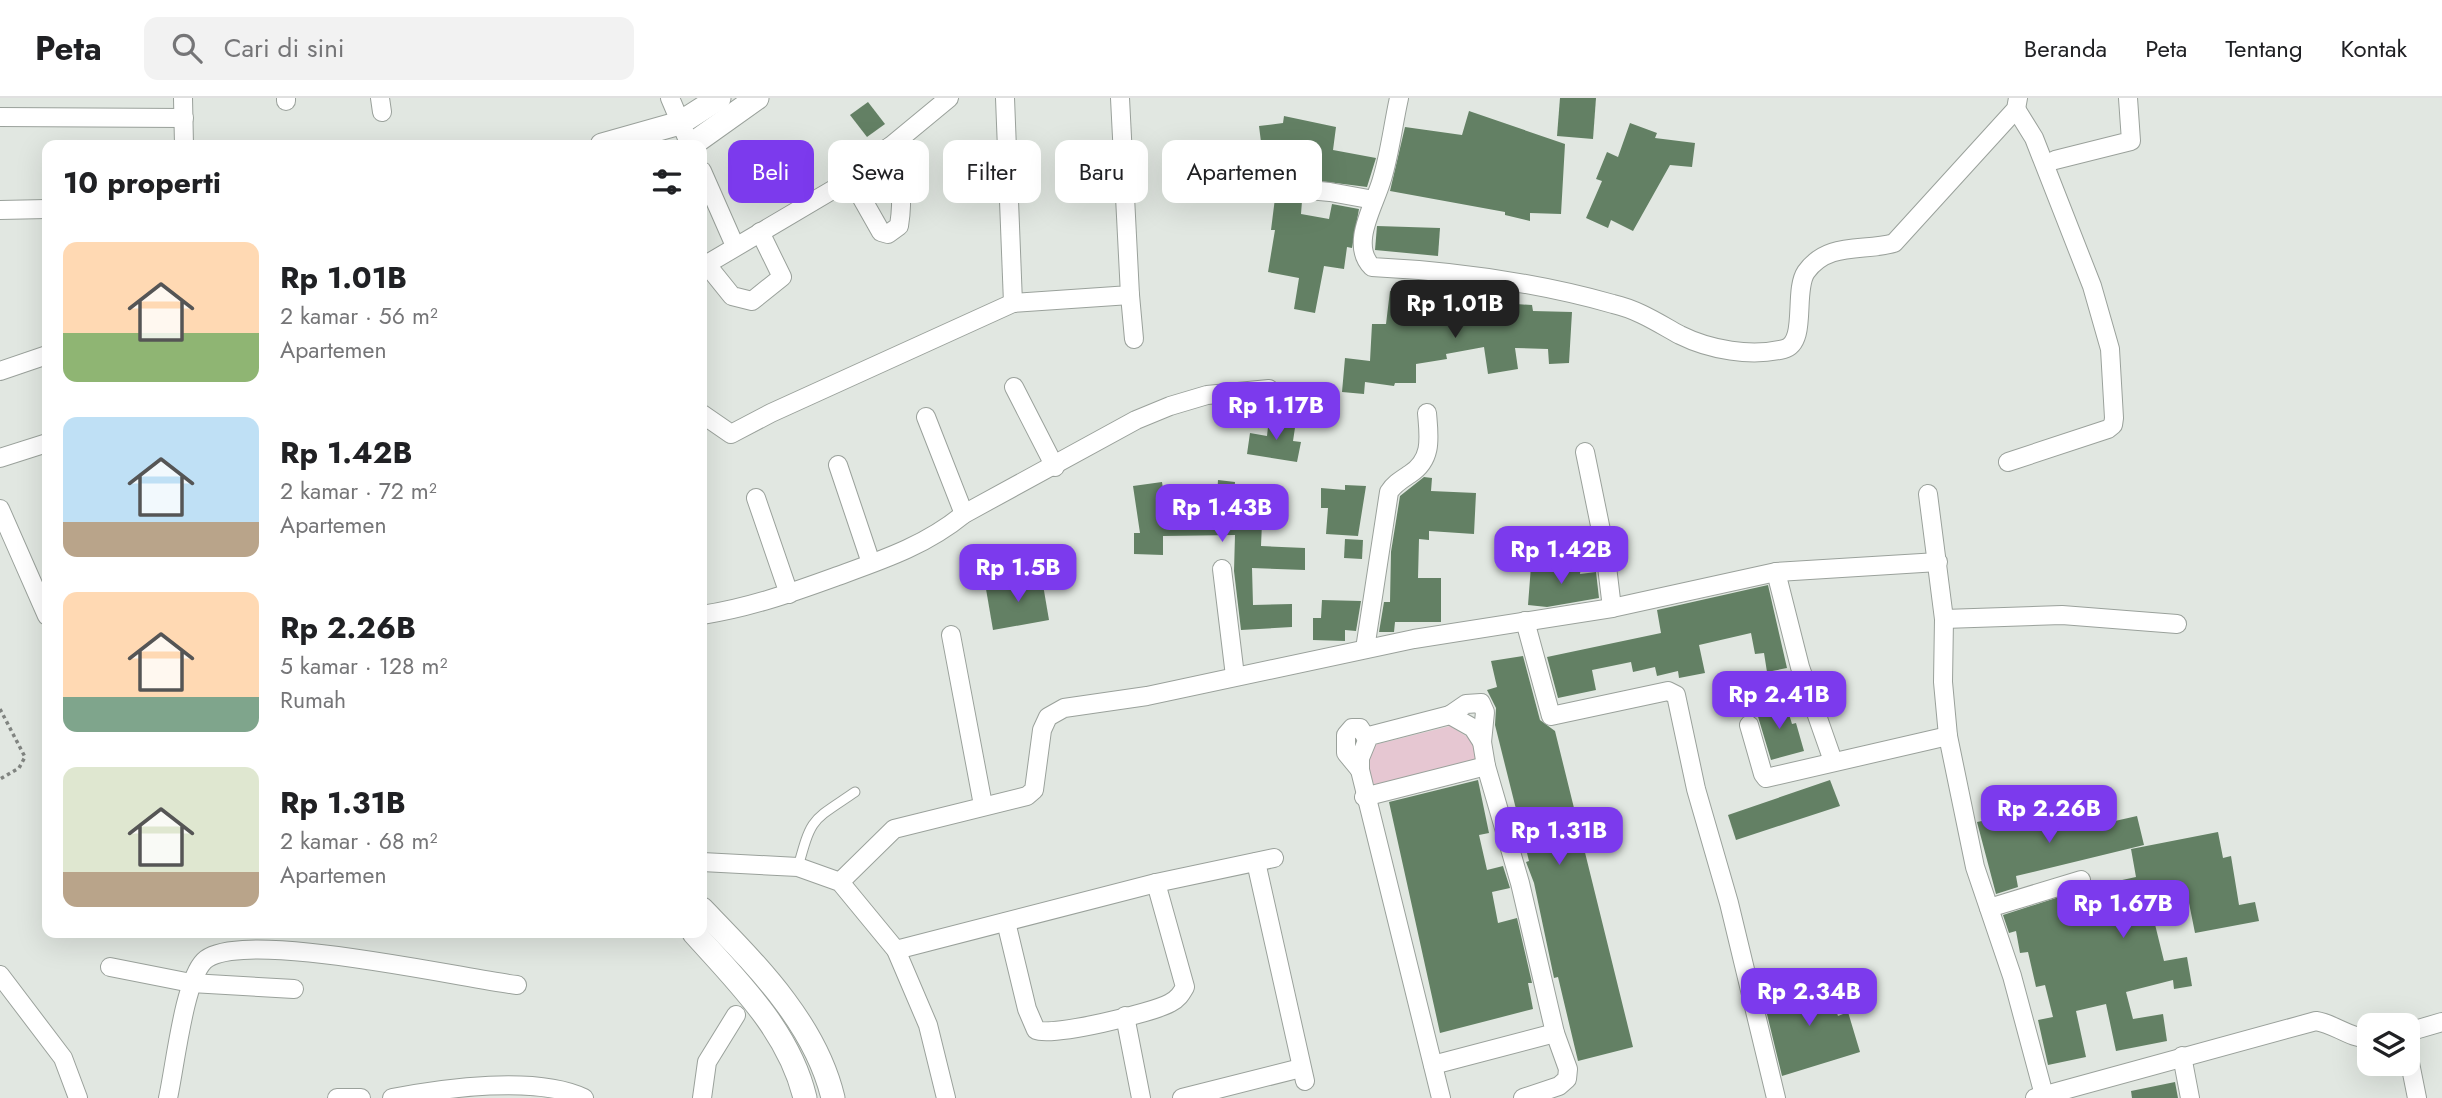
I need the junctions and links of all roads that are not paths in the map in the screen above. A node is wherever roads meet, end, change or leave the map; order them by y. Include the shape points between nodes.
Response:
1 (183, 98) edge
2 (670, 98) edge
3 (719, 98) edge
4 (757, 98) edge
5 (949, 98) edge
6 (1005, 98) edge
7 (1120, 98) edge
8 (1399, 98) edge
9 (2128, 98) edge
10 (2017, 103) edge
11 (0, 117) edge
12 (184, 118) junction
13 (680, 122) junction
14 (184, 140) edge
15 (619, 140) edge
16 (689, 140) edge
17 (698, 140) edge
18 (898, 140) edge
19 (2054, 160) dead end
20 (707, 182) edge
21 (1322, 191) edge
22 (828, 192) edge
23 (1374, 200) junction
24 (865, 203) edge
25 (903, 203) edge
26 (42, 209) edge
27 (0, 210) edge
28 (760, 232) junction
29 (735, 246) junction
30 (707, 265) edge
31 (707, 268) edge
32 (1130, 295) junction
33 (1013, 303) junction
34 (1133, 339) dead end
35 (42, 357) edge
36 (0, 371) edge
37 (1014, 387) dead end
38 (1269, 389) dead end
39 (1427, 413) dead end
40 (926, 417) dead end
41 (707, 418) edge
42 (42, 445) edge
43 (1585, 452) dead end
44 (0, 458) edge
45 (2008, 462) dead end
46 (838, 465) dead end
47 (1055, 467) junction
48 (1928, 494) dead end
49 (755, 498) dead end
50 (0, 509) edge
51 (964, 514) junction
52 (1938, 562) junction
53 (872, 564) junction
54 (1222, 569) dead end
55 (1776, 572) junction
56 (789, 594) junction
57 (42, 606) edge
58 (1612, 608) junction
59 (707, 614) edge
60 (1944, 619) junction
61 (1525, 621) junction
62 (2177, 624) dead end
63 (951, 635) dead end
64 (1364, 649) junction
65 (1235, 676) junction
66 (1450, 715) junction
67 (1749, 725) dead end
68 (1948, 736) junction
69 (1482, 742) junction
70 (1833, 761) junction
71 (1486, 766) junction
72 (855, 792) dead end
73 (1364, 797) junction
74 (983, 805) junction
75 (1274, 858) dead end
76 (707, 862) edge
77 (1256, 862) junction
78 (798, 867) junction
79 (2081, 880) dead end
80 (840, 882) junction
81 (1156, 883) junction
82 (1989, 908) junction
83 (707, 914) edge
84 (1006, 922) junction
85 (698, 938) edge
86 (896, 950) junction
87 (110, 967) dead end
88 (0, 975) edge
89 (191, 983) junction
90 (517, 985) dead end
91 (294, 989) dead end
92 (736, 1015) dead end
93 (1125, 1016) junction
94 (2442, 1022) edge
95 (2420, 1028) edge
96 (1555, 1033) junction
97 (2357, 1038) edge
98 (2182, 1056) junction
99 (1433, 1065) junction
100 (2413, 1076) edge
101 (2040, 1096) edge
102 (78, 1098) edge
103 (168, 1098) edge
104 (337, 1098) edge
105 (361, 1098) edge
106 (393, 1098) edge
107 (584, 1098) edge
108 (702, 1098) edge
109 (805, 1098) edge
110 (833, 1098) edge
111 (946, 1098) edge
112 (1141, 1098) edge
113 (1182, 1098) edge
114 (1441, 1098) edge
115 (1523, 1098) edge
116 (1776, 1098) edge
117 (2190, 1098) edge
118 (2417, 1098) edge

1 - 12 street
2 - 13 street
3 - 13 street
4 - 17 street
5 - 18 street
6 - 33 street
7 - 32 street
8 - 23 street
9 - 19 street via 2131,141
10 - 23 street via 1894,243 1844,247 1807,271 1799,288 1798,337 1786,349 1716,349 1615,304 1538,286 1439,271 1372,267 1364,255 1363,234
10 - 45 street via 2092,286 2110,349 2113,425
11 - 12 street
12 - 14 street
13 - 15 street
13 - 16 street
20 - 29 street
21 - 23 street
22 - 28 street
24 - 25 street via 881,232 888,234 899,226
26 - 27 street
28 - 29 street
28 - 31 street via 782,277 752,301 732,296
29 - 30 street
32 - 33 street
32 - 34 street
33 - 41 street via 738,432 722,430
35 - 36 street
37 - 47 street
38 - 47 street via 1207,395 1170,406 1136,420
39 - 64 street via 1425,461 1388,492
40 - 51 street
42 - 44 street
43 - 58 street
46 - 53 street
47 - 51 street
48 - 52 street
49 - 56 street
50 - 57 street
51 - 53 street via 925,542
52 - 55 street
52 - 60 street
53 - 56 street
54 - 65 street
55 - 58 street
55 - 70 street via 1800,667
56 - 59 street
58 - 61 street
60 - 62 street via 2062,615
60 - 68 street
61 - 64 street
61 - 116 street via 1551,716 1668,691 1676,695
63 - 74 street
64 - 65 street
65 - 74 street via 1055,712 1048,717 1039,741 1034,790 1027,796
66 - 69 street via 1473,728
66 - 69 street via 1466,704 1481,703 1485,712
66 - 73 street via 1371,735 1360,770
67 - 70 street via 1764,777
68 - 70 street
68 - 82 street via 1972,854
69 - 71 street
71 - 73 street
71 - 96 street via 1520,883
72 - 78 lane via 816,817
73 - 99 street
74 - 80 street via 894,829
75 - 77 street
76 - 78 street
77 - 81 street
77 - 113 street via 1303,1074
78 - 80 street
79 - 82 street
80 - 86 street
81 - 84 street
81 - 93 street via 1185,987 1172,1002
82 - 101 street via 2012,976
83 - 110 street via 802,1025
84 - 86 street
84 - 93 street via 1036,1030 1058,1031
85 - 109 street via 762,1009 785,1045
86 - 111 street via 928,1025
87 - 89 street
88 - 102 street via 64,1058
89 - 90 street via 210,956 260,949 374,961
89 - 91 street
89 - 103 street
92 - 108 street via 707,1062
93 - 112 street
94 - 95 street
96 - 99 street
96 - 115 street via 1567,1079
97 - 98 street via 2316,1021
98 - 101 street
98 - 117 street
99 - 114 street
100 - 118 street
104 - 105 street
106 - 107 street via 436,1089 497,1086

